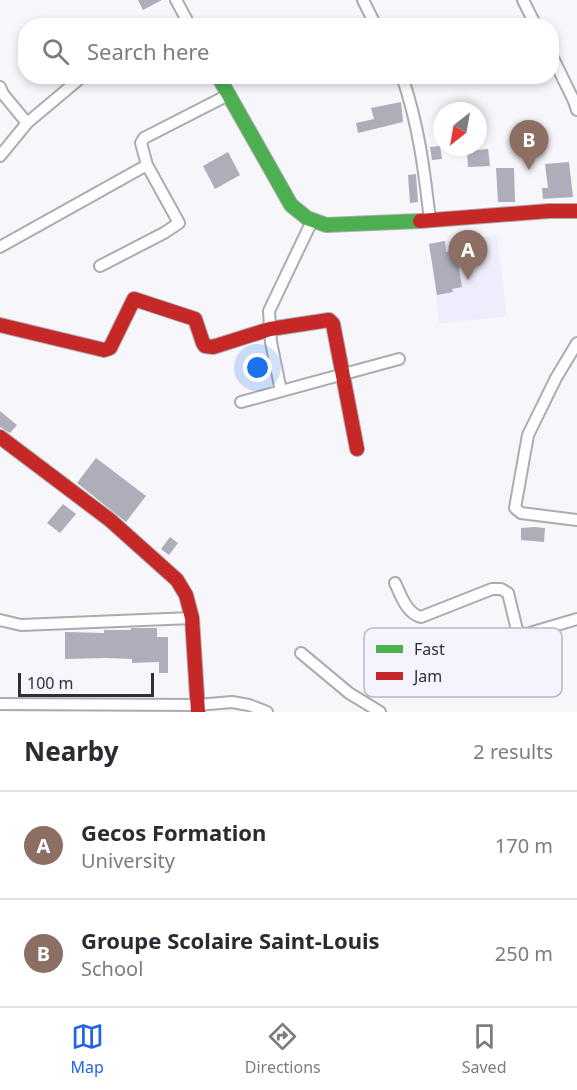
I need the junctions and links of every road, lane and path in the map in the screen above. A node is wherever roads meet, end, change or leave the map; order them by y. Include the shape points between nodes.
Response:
1 (176, 0) edge
2 (363, 0) edge
3 (523, 0) edge
4 (186, 18) edge
5 (372, 18) edge
6 (532, 18) edge
7 (559, 71) edge
8 (73, 84) edge
9 (222, 84) edge
10 (405, 84) edge
11 (0, 87) edge
12 (228, 95) junction
13 (577, 110) edge
14 (27, 123) junction
15 (0, 156) edge
16 (147, 165) junction
17 (577, 211) edge
18 (430, 220) junction
19 (312, 221) junction
20 (0, 247) edge
21 (100, 266) dead end
22 (0, 325) edge
23 (270, 329) junction
24 (577, 343) edge
25 (399, 359) dead end
26 (341, 375) junction
27 (281, 391) junction
28 (241, 402) dead end
29 (0, 437) edge
30 (357, 449) dead end
31 (577, 520) edge
32 (395, 583) dead end
33 (192, 618) junction
34 (577, 619) edge
35 (0, 621) edge
36 (518, 628) edge
37 (547, 628) edge
38 (301, 653) dead end
39 (0, 704) edge
40 (197, 709) edge
41 (267, 712) edge
42 (380, 712) edge

1 - 4 street
2 - 5 street
3 - 6 street
7 - 13 street
8 - 14 street
9 - 12 street
10 - 18 street via 420,139
11 - 14 street
12 - 16 street via 144,138 141,143
12 - 19 street via 291,205
14 - 15 street
16 - 20 street
16 - 21 street via 179,223
17 - 18 street
18 - 19 street via 326,225
19 - 23 street via 270,307
22 - 23 street via 104,350 110,348 132,301 138,298 195,319 205,346
23 - 26 street via 329,320 333,324
23 - 27 street
24 - 31 street via 528,435 514,508 521,513
25 - 26 street
26 - 27 street
26 - 30 street
27 - 28 street
29 - 33 street via 110,520 177,580
32 - 36 street via 405,605 421,617 501,589 508,593
33 - 35 street via 21,625
33 - 40 street
34 - 37 street
38 - 42 street via 349,693
39 - 40 street
40 - 41 street via 232,702

